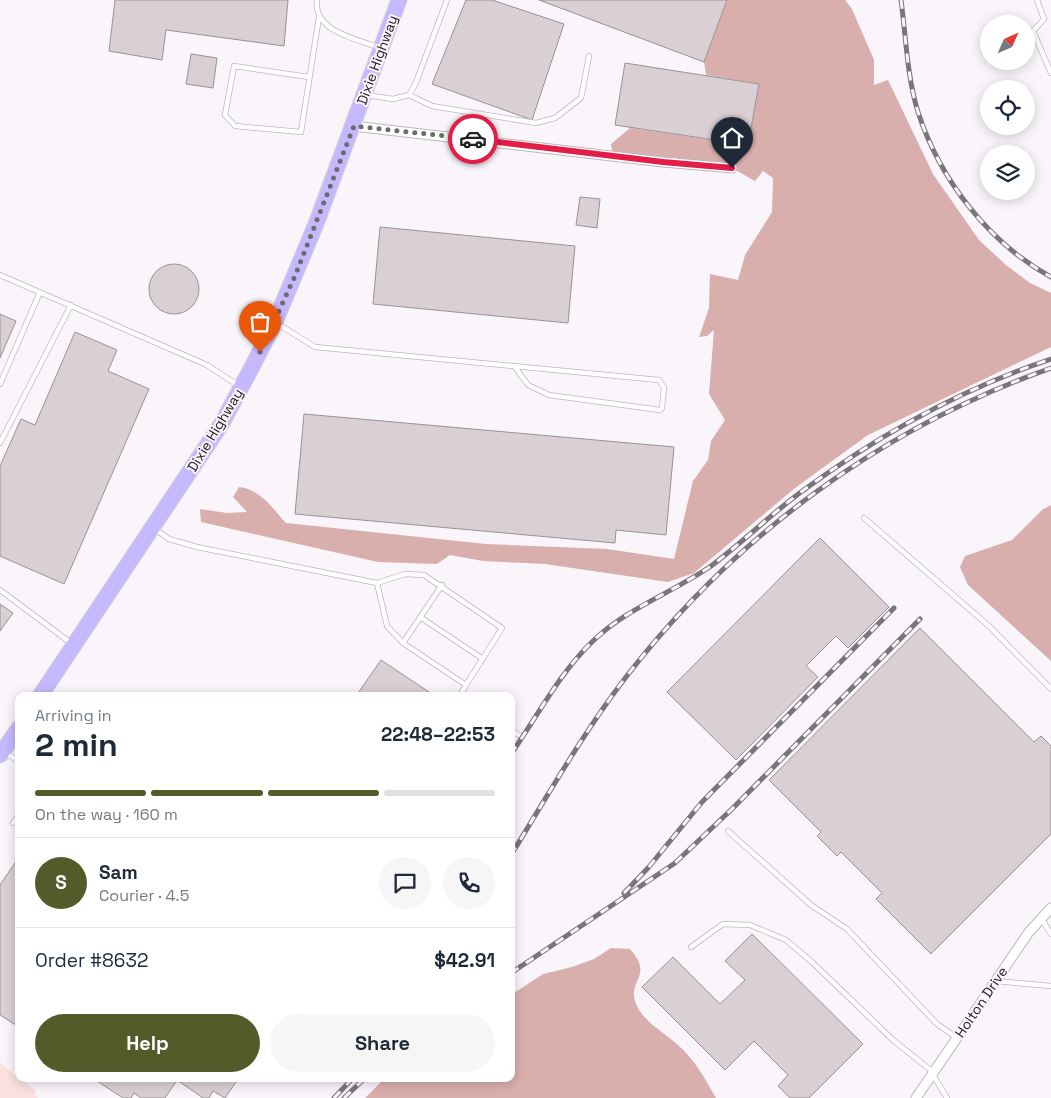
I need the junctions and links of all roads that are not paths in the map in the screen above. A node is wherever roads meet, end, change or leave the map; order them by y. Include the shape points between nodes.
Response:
1 (317, 0) edge
2 (399, 0) edge
3 (447, 0) edge
4 (1037, 0) edge
5 (319, 17) junction
6 (382, 48) junction
7 (589, 56) dead end
8 (1051, 73) edge
9 (310, 77) junction
10 (365, 95) junction
11 (408, 95) junction
12 (354, 126) junction
13 (732, 168) dead end
14 (0, 275) edge
15 (40, 292) junction
16 (71, 305) junction
17 (274, 322) junction
18 (515, 367) junction
19 (0, 384) edge
20 (241, 387) junction
21 (0, 443) edge
22 (864, 518) dead end
23 (153, 528) junction
24 (377, 583) junction
25 (442, 585) junction
26 (0, 590) edge
27 (420, 617) junction
28 (403, 643) junction
29 (75, 645) junction
30 (483, 659) junction
31 (466, 685) junction
32 (1051, 689) edge
33 (43, 692) edge
34 (462, 692) edge
35 (515, 732) edge
36 (15, 734) edge
37 (519, 735) dead end
38 (1, 753) edge
39 (15, 759) edge
40 (15, 820) edge
41 (13, 823) dead end
42 (728, 831) dead end
43 (1051, 908) edge
44 (1041, 918) junction
45 (1051, 934) edge
46 (691, 947) dead end
47 (995, 981) junction
48 (1051, 986) edge
49 (957, 1038) junction
50 (933, 1073) junction
51 (916, 1098) edge
52 (947, 1098) edge

1 - 5 lane
2 - 6 main road, Dixie Highway
3 - 11 lane via 415,85
4 - 8 lane via 1044,19 1033,31
5 - 6 lane via 342,35
5 - 9 lane
6 - 10 main road, Dixie Highway
7 - 11 lane via 581,98 555,118 536,123 432,106
9 - 9 lane via 301,132 235,126 225,115 234,66
10 - 11 lane via 393,99
10 - 12 main road, Dixie Highway
12 - 13 street
12 - 17 main road, Dixie Highway
14 - 15 lane
15 - 16 lane
15 - 19 lane
16 - 20 lane via 207,365
16 - 21 lane
17 - 18 lane via 316,347
17 - 20 main road, Dixie Highway
18 - 18 lane via 659,380 664,388 662,408 549,395 528,385
20 - 23 main road, Dixie Highway via 222,423
22 - 32 lane via 989,626
23 - 24 lane via 170,539 197,547
23 - 29 main road, Dixie Highway
24 - 25 lane via 405,574 424,575
24 - 28 lane via 387,626
25 - 27 lane
25 - 30 lane via 502,628
26 - 29 lane
27 - 28 lane
27 - 30 lane
28 - 31 lane
29 - 33 main road, Dixie Highway
30 - 31 lane
31 - 34 lane
35 - 37 lane
36 - 38 main road
38 - 39 lane
40 - 41 lane
42 - 49 lane via 811,905 847,929 937,1024
43 - 44 street, Holton Drive
44 - 45 lane
44 - 47 street, Holton Drive
46 - 50 lane via 723,924 750,925 786,940
47 - 48 lane
47 - 49 street, Holton Drive
49 - 50 street, Holton Drive
50 - 51 street, Holton Drive
50 - 52 lane

